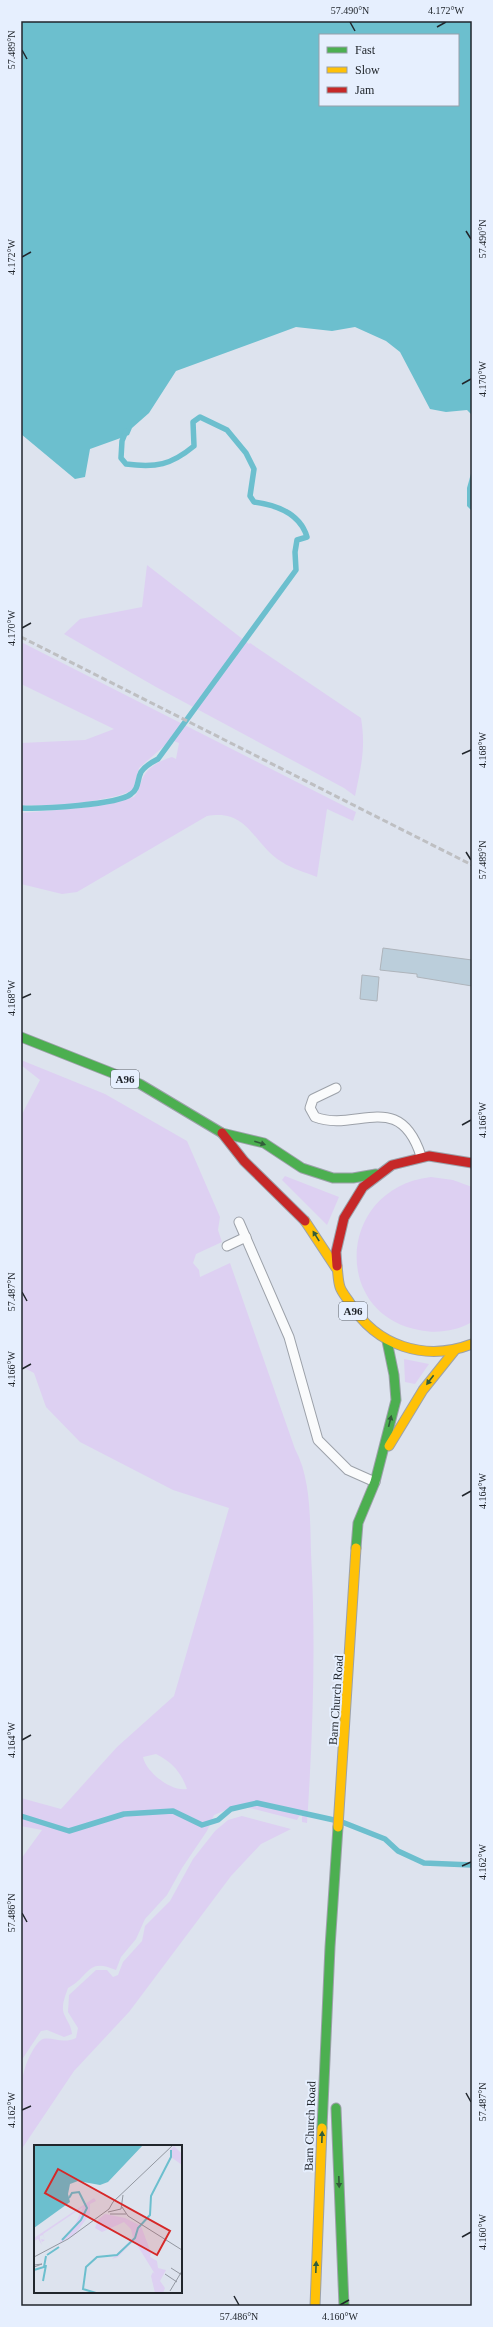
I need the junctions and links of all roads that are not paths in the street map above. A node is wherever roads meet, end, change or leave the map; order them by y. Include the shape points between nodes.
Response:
1 (21, 1037) edge
2 (336, 1088) dead end
3 (222, 1133) junction
4 (421, 1156) junction
5 (472, 1163) edge
6 (376, 1174) junction
7 (239, 1222) dead end
8 (246, 1238) junction
9 (227, 1246) dead end
10 (336, 1269) junction
11 (387, 1340) junction
12 (472, 1344) edge
13 (455, 1350) junction
14 (381, 1459) junction
15 (375, 1482) junction
16 (330, 1947) junction
17 (334, 2067) dead end
18 (336, 2099) dead end
19 (315, 2306) edge
20 (344, 2306) edge

1 - 3 main road, A96 via 140,1084
2 - 4 lane via 313,1099 310,1108 314,1117 323,1120 366,1116 389,1119 408,1128 416,1140
3 -> 6 main road, A96 via 264,1143 294,1164 326,1177 353,1178
10 -> 3 main road, A96 via 313,1231 296,1210 244,1161
4 - 5 main road, A96 via 447,1156
4 - 6 main road, A96 via 390,1165
6 - 10 main road, A96 via 358,1190 345,1210 337,1233
7 - 8 lane
8 - 9 lane
8 - 15 lane via 289,1337 309,1403 314,1433 348,1470
10 - 11 main road, A96 via 351,1307 367,1326
11 - 13 main road, A96 via 413,1350
14 -> 11 main road, Barn Church Road via 396,1400
12 - 13 main road, A96
13 -> 14 main road via 423,1390 409,1417
14 - 15 main road, Barn Church Road
15 - 16 main road, Barn Church Road via 358,1523
16 - 17 main road, Barn Church Road
19 -> 16 main road, Barn Church Road
18 -> 20 main road, Barn Church Road

